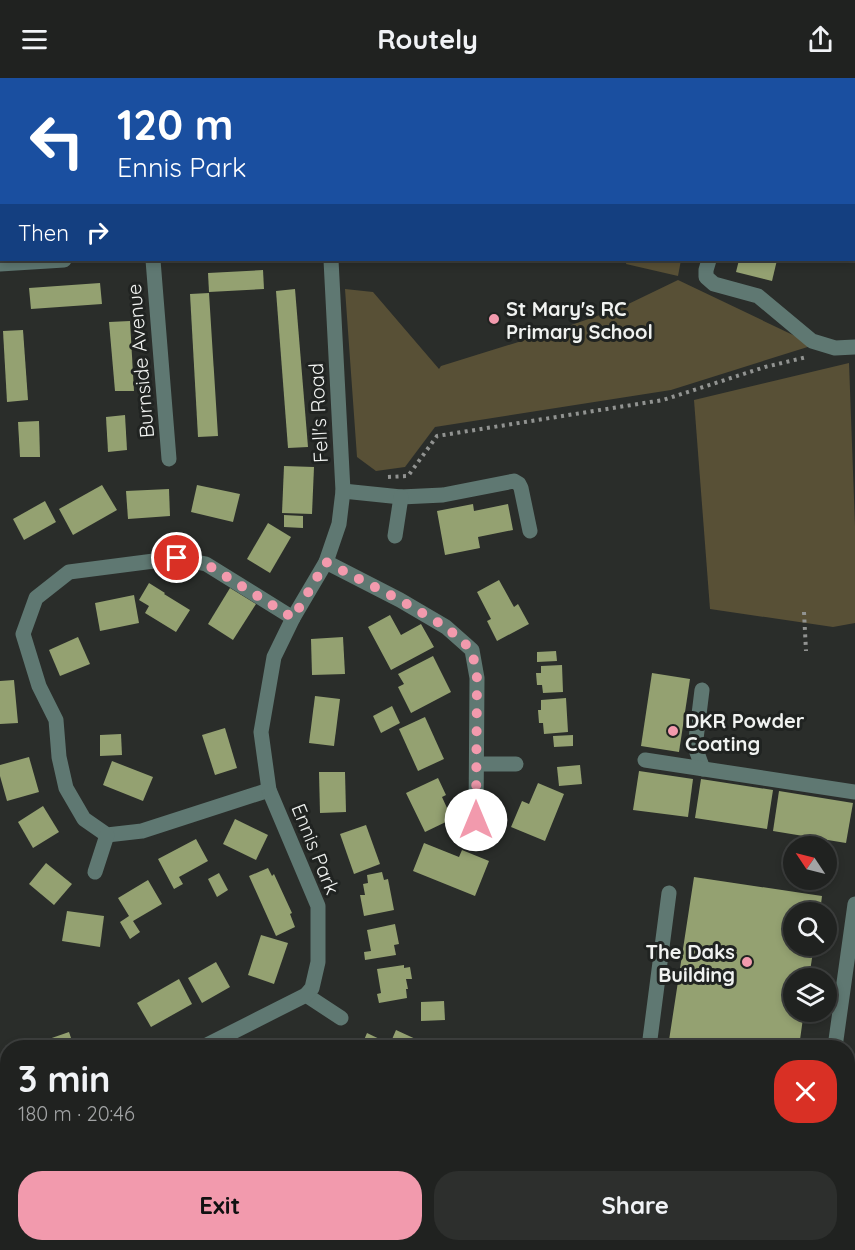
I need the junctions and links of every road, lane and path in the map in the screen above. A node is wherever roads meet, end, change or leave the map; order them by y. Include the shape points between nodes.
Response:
1 (48, 261) edge
2 (153, 261) edge
3 (331, 261) edge
4 (709, 261) edge
5 (0, 264) edge
6 (855, 347) edge
7 (808, 357) dead end
8 (169, 459) dead end
9 (386, 477) dead end
10 (343, 491) junction
11 (401, 496) junction
12 (530, 531) dead end
13 (394, 536) dead end
14 (326, 562) junction
15 (804, 612) dead end
16 (293, 618) junction
17 (806, 651) dead end
18 (702, 690) dead end
19 (645, 760) dead end
20 (477, 764) junction
21 (516, 764) dead end
22 (703, 769) junction
23 (269, 790) junction
24 (855, 792) edge
25 (476, 820) dead end
26 (107, 836) junction
27 (95, 872) dead end
28 (669, 893) dead end
29 (855, 904) edge
30 (306, 995) junction
31 (340, 1018) dead end
32 (216, 1040) edge
33 (650, 1040) edge
34 (836, 1040) edge

1 - 5 street
2 - 8 street, Burnside Avenue
3 - 10 street, Fell's Road
4 - 6 street via 706,277 714,284 759,296 812,341 835,348
7 - 9 path via 663,400 437,436 408,476
10 - 11 street
10 - 14 street, Fell's Road via 339,524
11 - 12 street via 442,495 514,481 521,488
11 - 13 street
14 - 16 street, Ennis Park
14 - 20 street via 446,627 472,650 477,678
15 - 17 path
16 - 23 street, Ennis Park via 274,657 261,732
16 - 26 street via 206,564 177,558 69,572 36,598 23,634 39,686 56,720 66,788 84,819
18 - 22 street via 695,747
19 - 22 street
20 - 21 street
20 - 25 street
22 - 24 street
23 - 26 street, Ennis Park via 142,831
23 - 30 street, Ennis Park via 318,906 318,962 312,988
26 - 27 street
28 - 33 street
29 - 34 street
30 - 31 street
30 - 32 street

